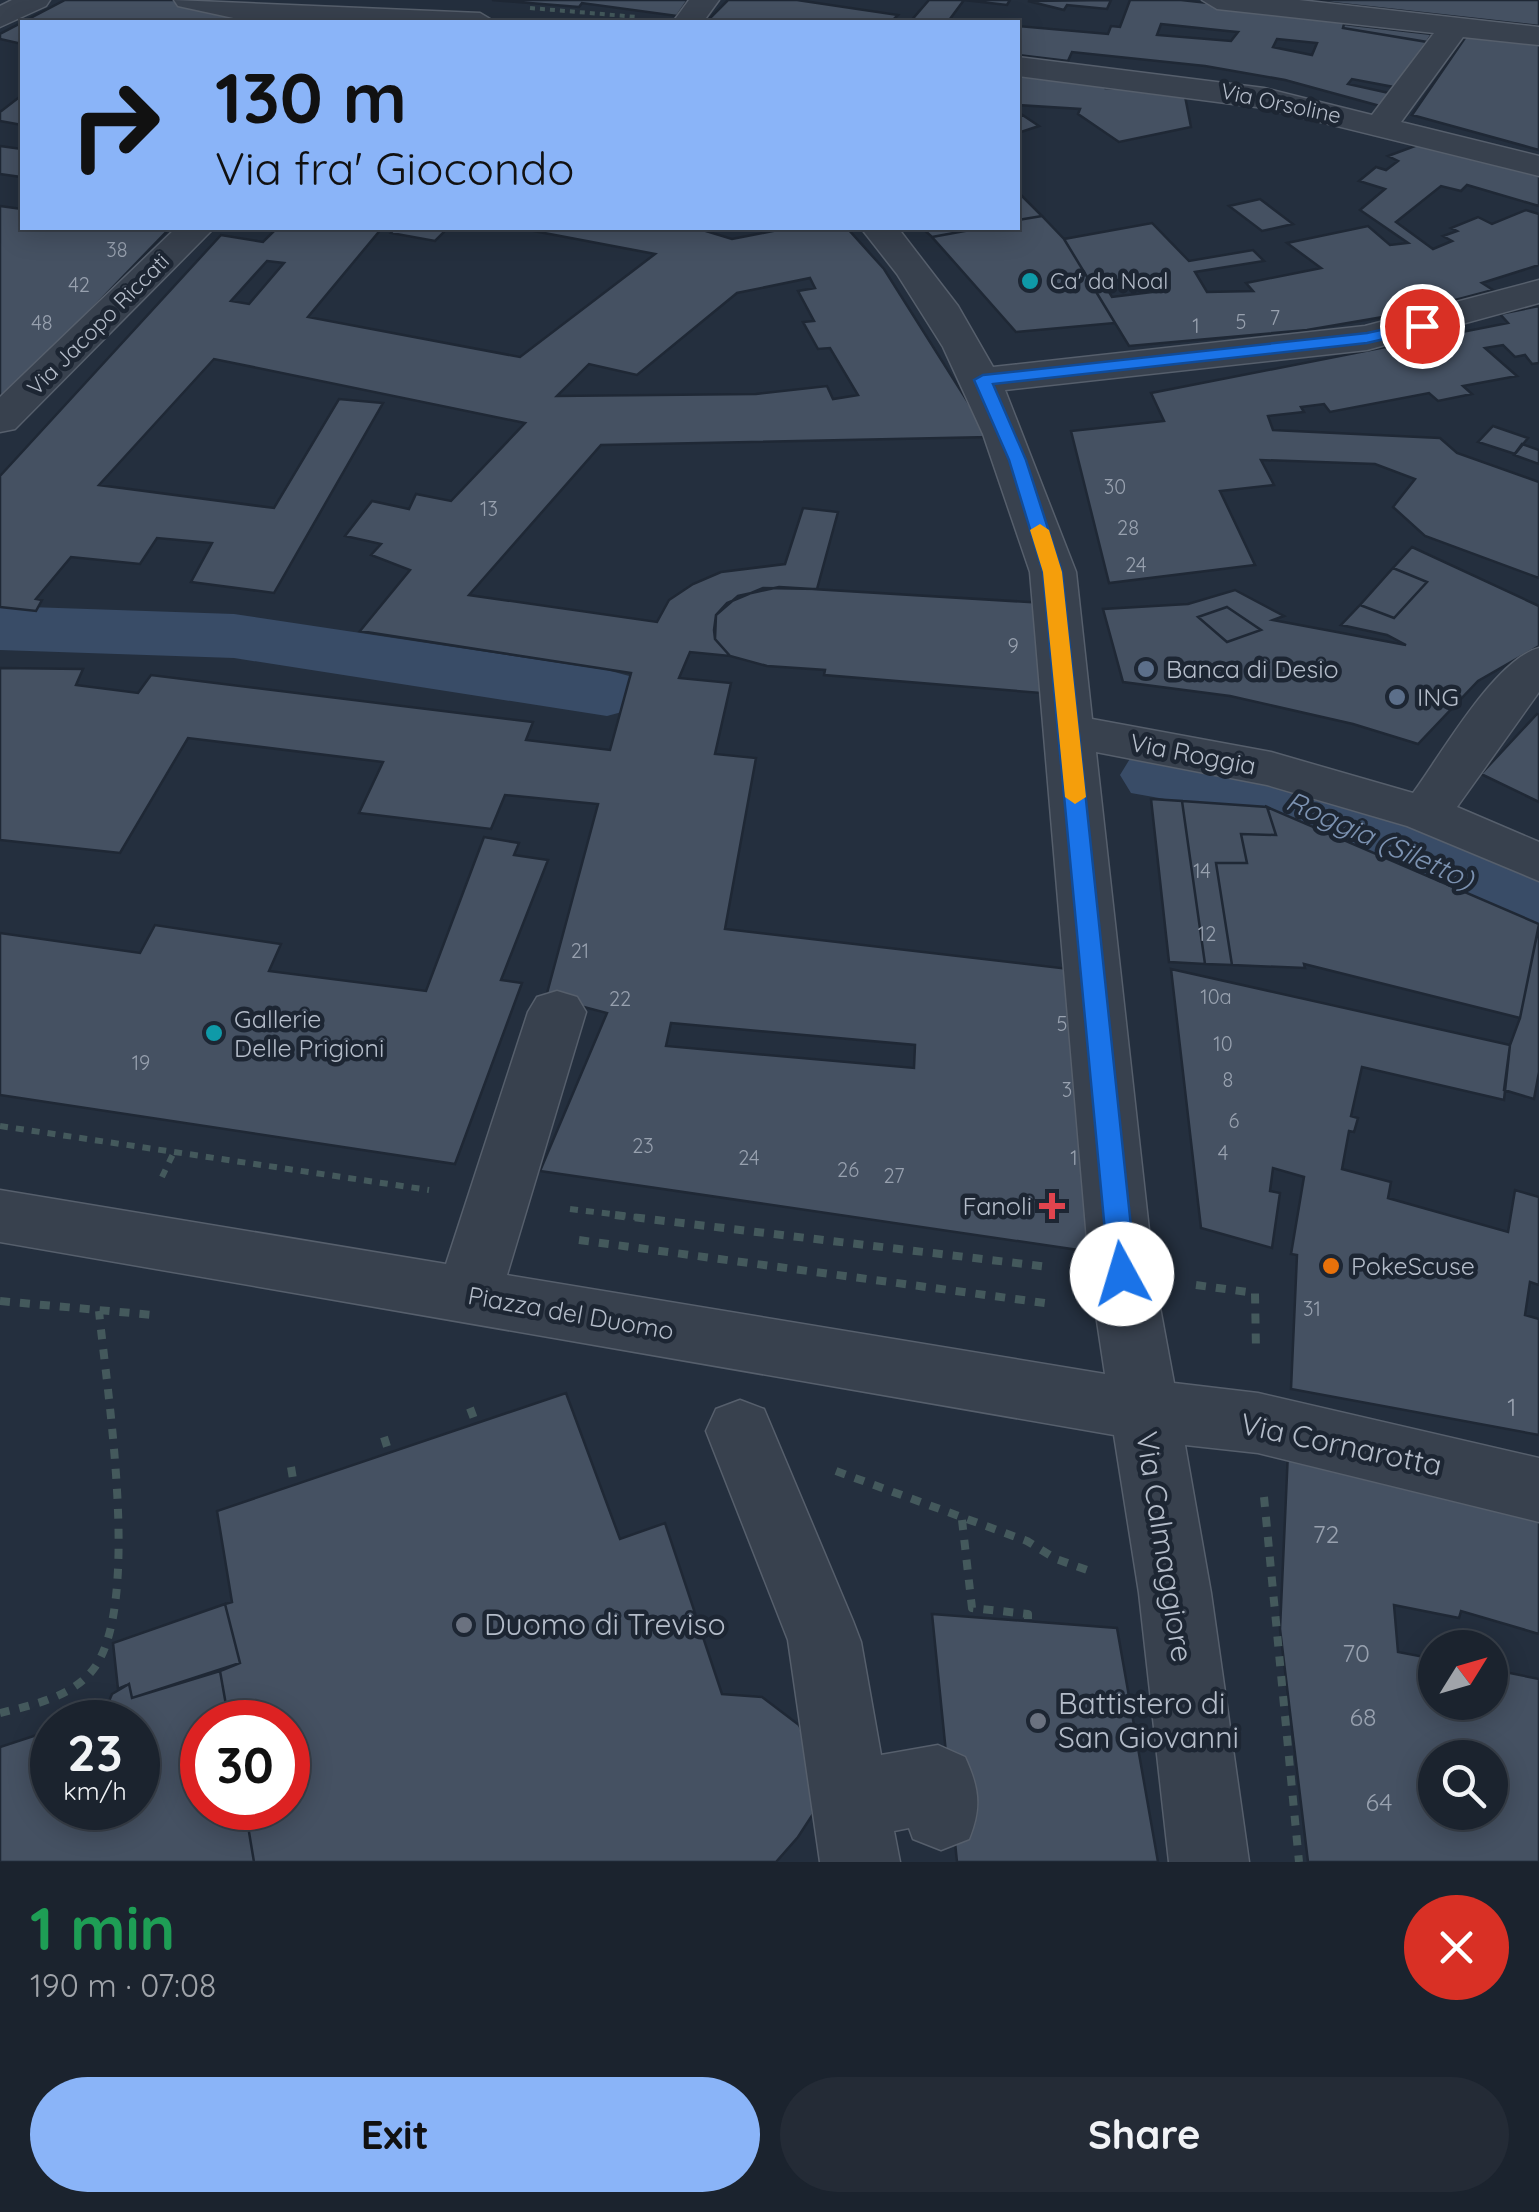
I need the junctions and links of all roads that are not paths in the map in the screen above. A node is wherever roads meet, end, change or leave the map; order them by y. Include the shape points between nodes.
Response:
1 (35, 0) edge
2 (189, 0) edge
3 (1217, 0) edge
4 (0, 18) edge
5 (288, 20) edge
6 (437, 20) edge
7 (1455, 26) junction
8 (1539, 36) edge
9 (1020, 67) edge
10 (1382, 125) junction
11 (1539, 166) edge
12 (194, 230) edge
13 (882, 230) edge
14 (1539, 291) edge
15 (983, 380) junction
16 (0, 420) edge
17 (1539, 663) edge
18 (1071, 731) junction
19 (1426, 814) junction
20 (1539, 864) edge
21 (557, 1012) dead end
22 (0, 1216) edge
23 (468, 1296) junction
24 (1142, 1410) junction
25 (740, 1431) road end
26 (1539, 1490) edge
27 (941, 1811) dead end
28 (855, 1831) edge
29 (1208, 1862) edge

1 - 4 street
2 - 5 street
3 - 7 street
5 - 6 street
7 - 8 street
7 - 10 street
9 - 10 street, Via Orsoline via 1202,87
10 - 11 street, Via Orsoline
12 - 16 street, Via Jacopo Riccati
13 - 15 street, Via Calmaggiore via 911,262
14 - 15 street via 1367,338
15 - 18 street, Via Calmaggiore via 1018,460 1053,572
17 - 19 street
18 - 19 street, Via Roggia via 1272,769
18 - 24 street, Via Calmaggiore via 1122,1274
19 - 20 street, Via Roggia
21 - 23 street
22 - 23 street, Piazza del Duomo
23 - 24 street, Piazza del Duomo
24 - 26 street, Via Cornarotta via 1258,1424
24 - 29 street, Via Calmaggiore via 1174,1593
25 - 28 street via 820,1631
27 - 28 street via 938,1784

